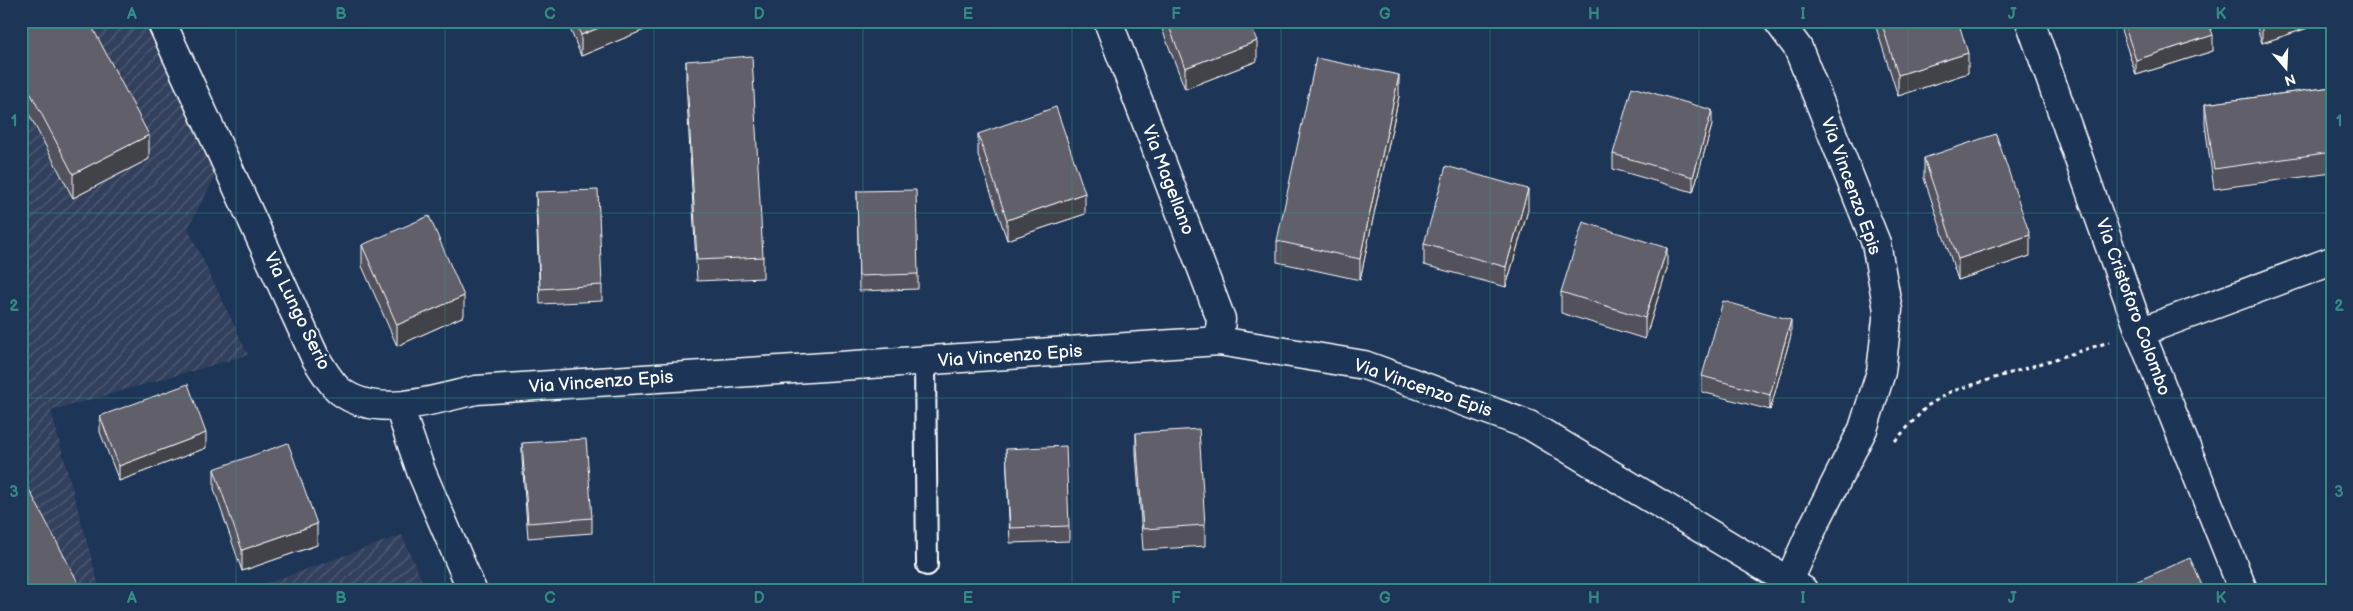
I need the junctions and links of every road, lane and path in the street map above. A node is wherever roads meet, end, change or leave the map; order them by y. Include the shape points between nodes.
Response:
1 (162, 21) edge
2 (1108, 21) edge
3 (1778, 21) edge
4 (2030, 21) edge
5 (2332, 262) edge
6 (2140, 332) junction
7 (1219, 341) junction
8 (925, 362) junction
9 (399, 407) junction
10 (1863, 430) junction
11 (927, 565) dead end
12 (1796, 585) edge
13 (472, 590) edge
14 (2243, 590) edge

1 - 9 street, Via Lungo Serio via 315,357 340,391 372,404
2 - 7 street, Via Magellano via 1221,319
3 - 10 street, Via Vincenzo Epis via 1798,48 1876,243 1888,310 1881,372
4 - 6 street, Via Cristoforo Colombo
5 - 6 street
6 - 10 path via 1950,392 1926,406 1894,443
6 - 14 street, Via Cristoforo Colombo
7 - 8 street, Via Vincenzo Epis
7 - 12 street, Via Vincenzo Epis via 1364,365 1529,425
8 - 9 street, Via Vincenzo Epis via 476,390
8 - 11 lane, Via Vincenzo Epis
9 - 13 street via 421,472
10 - 12 street, Via Vincenzo Epis via 1814,525

